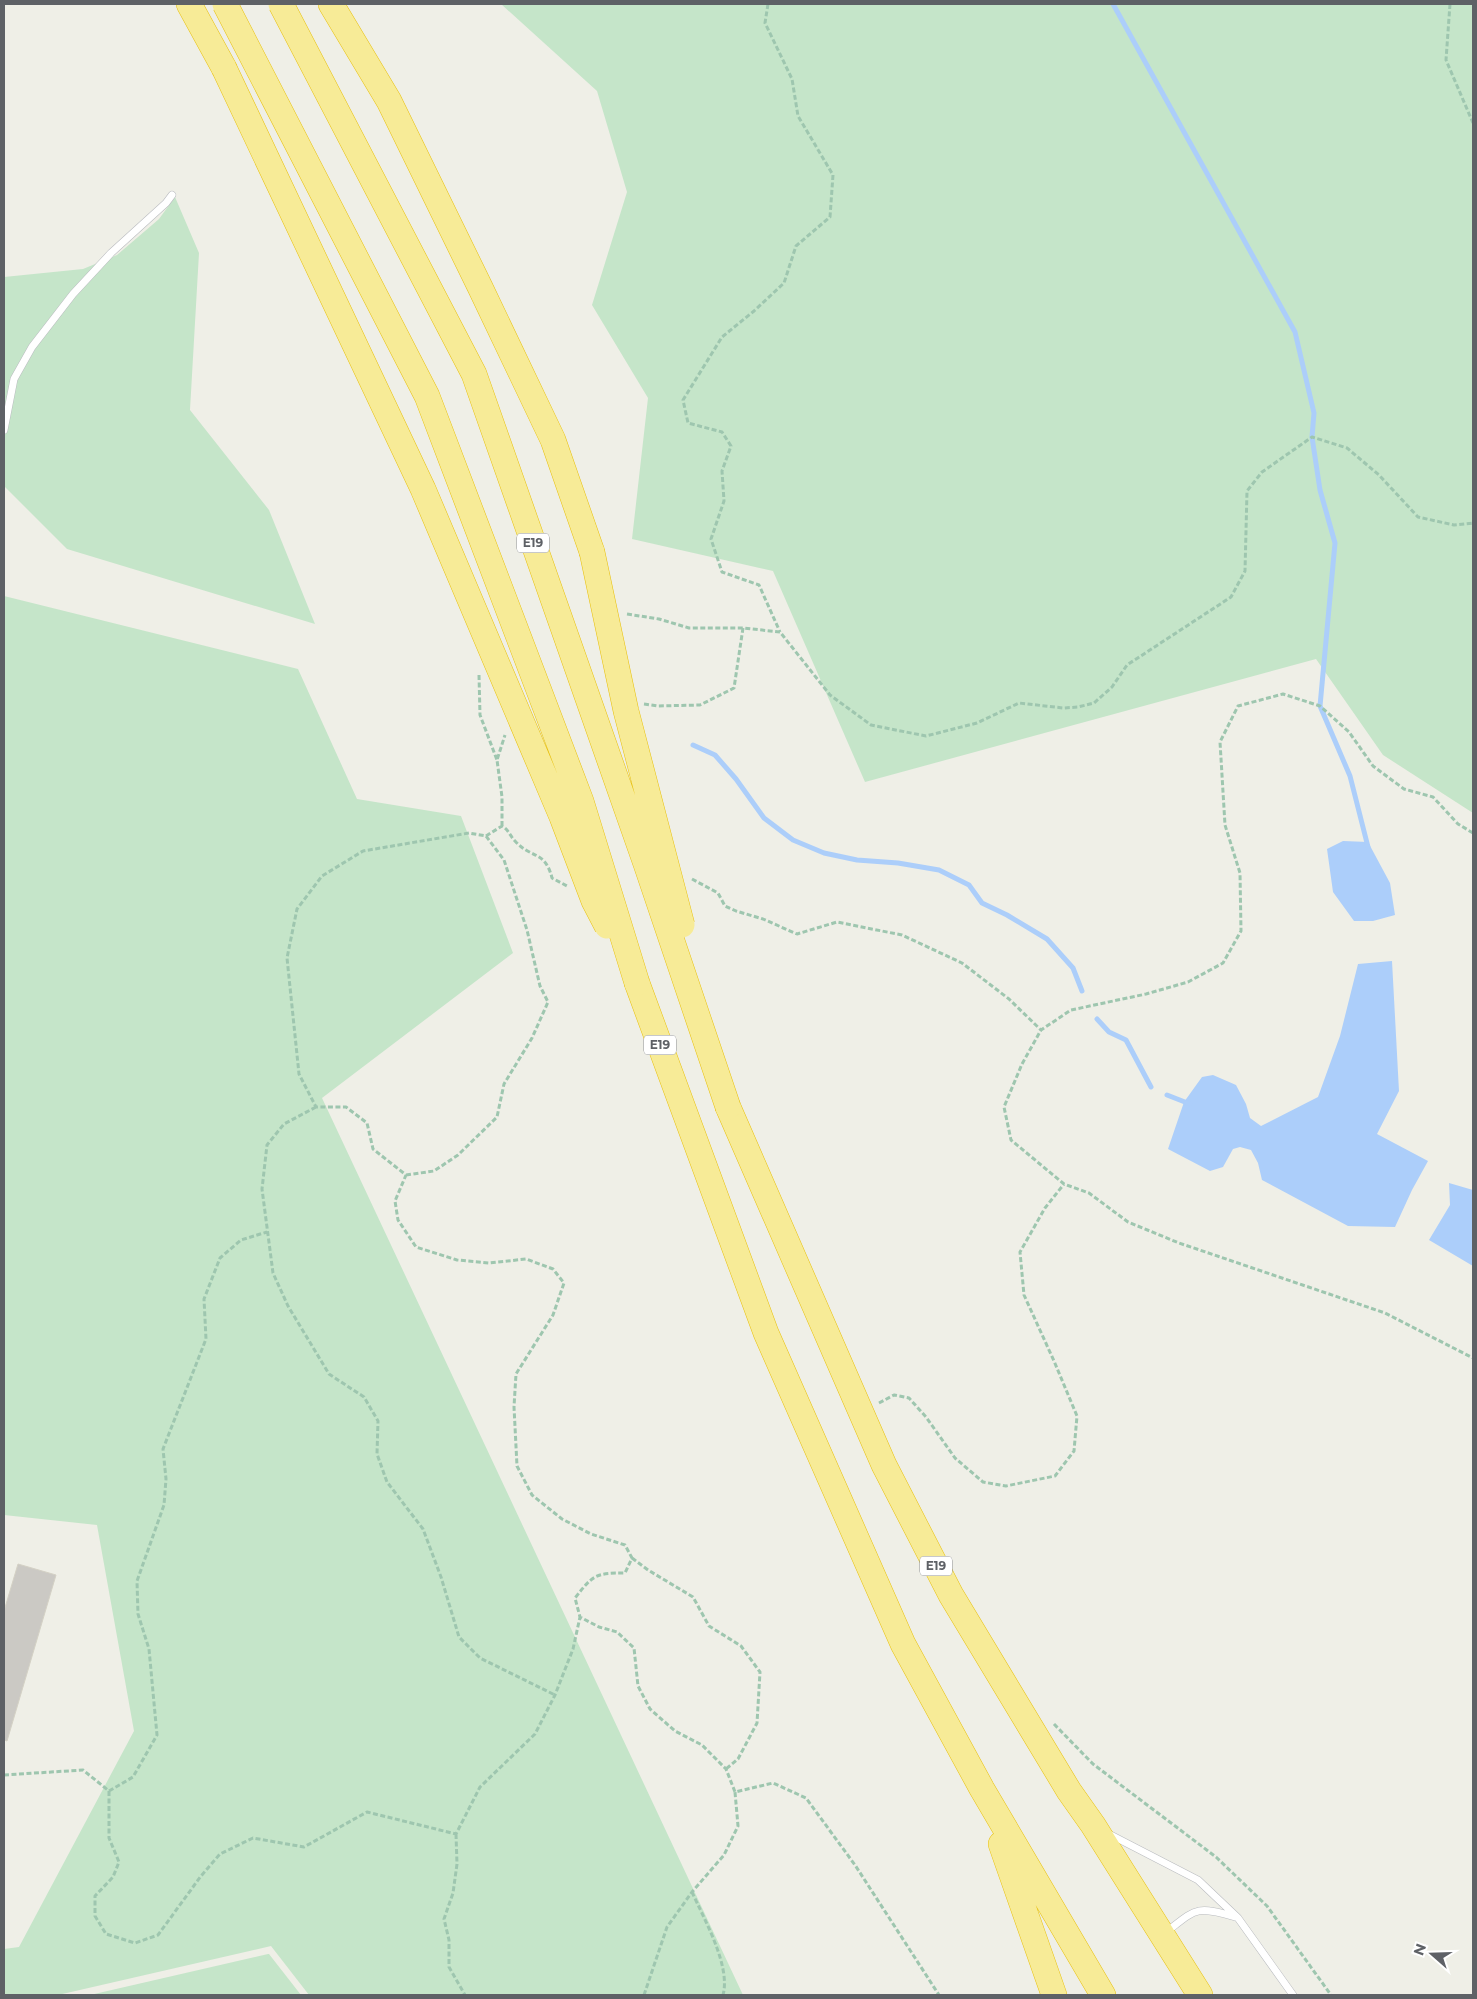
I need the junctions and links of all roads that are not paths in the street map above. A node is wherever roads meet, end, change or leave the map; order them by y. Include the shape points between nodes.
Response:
1 (189, 4) edge
2 (225, 4) edge
3 (281, 4) edge
4 (331, 4) edge
5 (172, 195) dead end
6 (4, 430) edge
7 (637, 983) junction
8 (728, 1107) junction
9 (982, 1789) junction
10 (1093, 1825) junction
11 (1238, 1918) junction
12 (1163, 1934) junction
13 (1054, 1995) edge
14 (1103, 1995) edge
15 (1200, 1995) edge
16 (1293, 1995) edge

1 - 7 highway, bridge via 224,68 423,489 562,817 594,901
2 - 7 highway, E19, bridge via 427,396 581,801
3 - 8 highway, E19, bridge via 474,374
4 - 8 highway, bridge via 390,101 553,440 592,552 626,711
5 - 6 lane via 110,253 32,346 14,379
7 - 9 highway, E19 via 766,1332 903,1644
8 - 10 highway, E19 via 884,1465 951,1595 1069,1792
9 - 13 highway
9 - 14 highway, E19
10 - 11 lane via 1198,1880
10 - 12 highway, E19
11 - 12 lane via 1212,1910 1194,1910
11 - 16 lane
12 - 15 highway, E19

